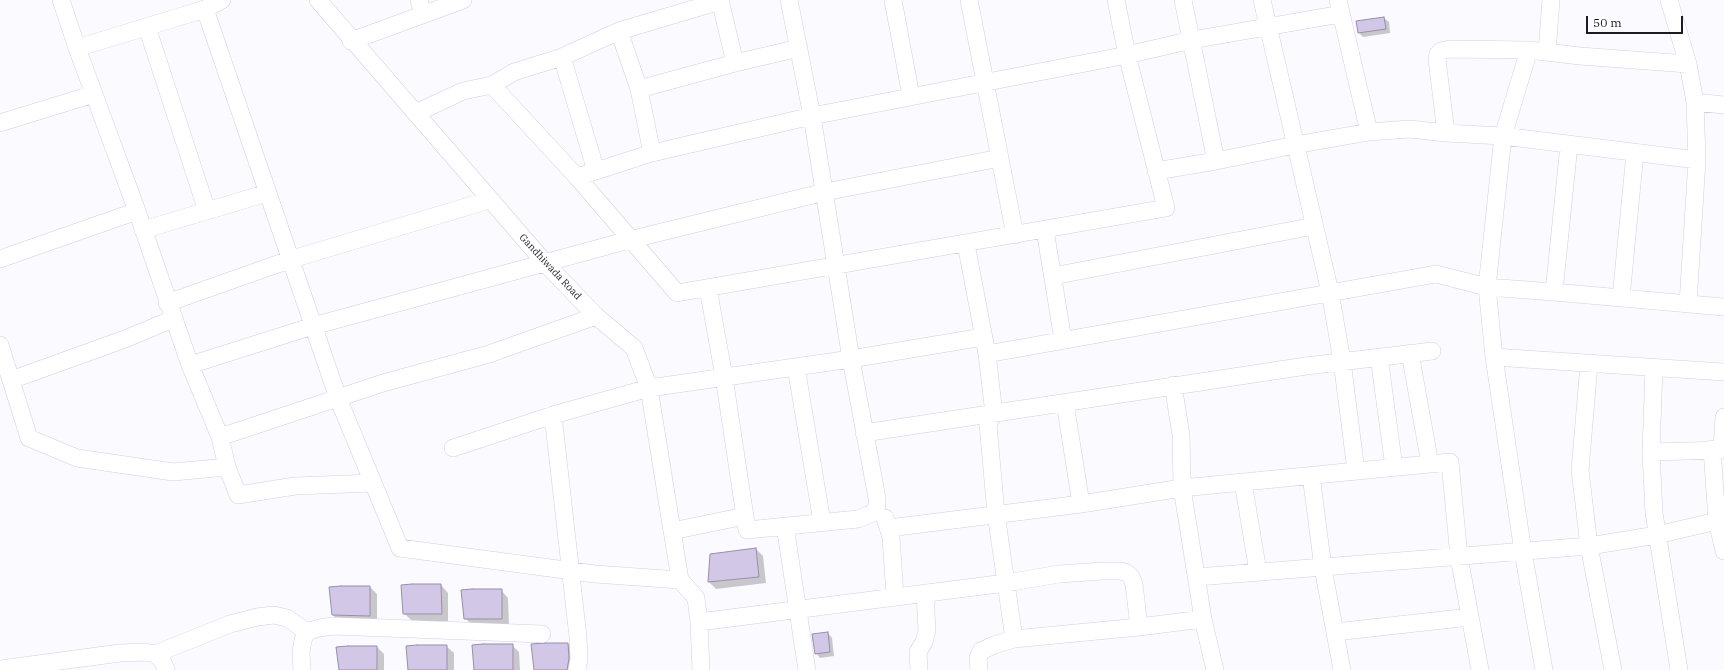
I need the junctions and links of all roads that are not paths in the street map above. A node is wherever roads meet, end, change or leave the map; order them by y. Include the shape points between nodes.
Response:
1 (61, 0) edge
2 (222, 0) edge
3 (318, 0) edge
4 (463, 0) edge
5 (720, 0) edge
6 (789, 0) edge
7 (893, 0) edge
8 (969, 0) edge
9 (1116, 0) edge
10 (1183, 0) edge
11 (1262, 0) edge
12 (1551, 0) edge
13 (1669, 0) edge
14 (421, 7) edge
15 (1339, 7) edge
16 (204, 9) junction
17 (147, 27) junction
18 (1267, 27) junction
19 (619, 31) junction
20 (1192, 40) junction
21 (351, 41) junction
22 (77, 48) junction
23 (799, 48) junction
24 (1529, 50) junction
25 (1547, 52) junction
26 (1128, 55) junction
27 (562, 57) junction
28 (735, 63) junction
29 (1688, 64) junction
30 (986, 82) junction
31 (492, 85) junction
32 (639, 89) junction
33 (94, 94) junction
34 (911, 96) junction
35 (1695, 102) junction
36 (1724, 104) edge
37 (416, 113) junction
38 (812, 116) junction
39 (0, 123) edge
40 (1369, 132) junction
41 (1446, 133) junction
42 (1503, 136) junction
43 (1295, 145) junction
44 (1569, 145) junction
45 (652, 153) junction
46 (1635, 153) junction
47 (1000, 158) junction
48 (1697, 160) junction
49 (1216, 161) junction
50 (596, 171) junction
51 (1156, 171) junction
52 (577, 177) junction
53 (825, 192) junction
54 (267, 193) junction
55 (489, 200) junction
56 (137, 211) junction
57 (207, 211) junction
58 (1314, 226) junction
59 (143, 230) junction
60 (1045, 230) junction
61 (1015, 235) junction
62 (629, 240) junction
63 (966, 244) junction
64 (0, 259) edge
65 (289, 260) junction
66 (546, 264) junction
67 (837, 266) junction
68 (1052, 276) junction
69 (708, 288) junction
70 (1487, 288) junction
71 (1330, 292) junction
72 (1554, 292) junction
73 (1621, 298) junction
74 (167, 303) junction
75 (1688, 304) junction
76 (1724, 308) edge
77 (596, 316) junction
78 (173, 319) junction
79 (313, 326) junction
80 (983, 337) junction
81 (1063, 340) junction
82 (0, 345) edge
83 (1432, 351) dead end
84 (1410, 353) junction
85 (987, 354) junction
86 (1379, 357) junction
87 (1494, 357) junction
88 (851, 359) junction
89 (1342, 361) junction
90 (1589, 364) junction
91 (190, 365) junction
92 (796, 367) junction
93 (1654, 368) junction
94 (1724, 372) edge
95 (724, 377) junction
96 (11, 380) junction
97 (1173, 385) junction
98 (649, 388) junction
99 (338, 398) junction
100 (1065, 403) junction
101 (994, 414) junction
102 (553, 415) junction
103 (1724, 417) edge
104 (864, 433) junction
105 (220, 437) junction
106 (453, 448) dead end
107 (1719, 450) edge
108 (1651, 452) junction
109 (1430, 464) junction
110 (227, 467) junction
111 (1394, 467) junction
112 (1356, 471) junction
113 (1311, 476) junction
114 (1243, 482) junction
115 (373, 483) junction
116 (1182, 488) junction
117 (1081, 504) junction
118 (877, 506) junction
119 (996, 514) junction
120 (745, 516) junction
121 (1717, 521) junction
122 (822, 522) junction
123 (785, 526) junction
124 (889, 528) junction
125 (672, 531) junction
126 (1657, 535) junction
127 (1589, 546) junction
128 (1724, 551) edge
129 (1523, 552) junction
130 (1459, 557) junction
131 (1323, 568) junction
132 (569, 570) junction
133 (1258, 572) junction
134 (1197, 577) junction
135 (680, 580) junction
136 (1006, 583) junction
137 (925, 592) junction
138 (895, 596) junction
139 (798, 609) junction
140 (1470, 617) junction
141 (1203, 619) junction
142 (699, 622) junction
143 (1139, 627) junction
144 (307, 632) junction
145 (1335, 632) junction
146 (542, 634) dead end
147 (1014, 639) junction
148 (155, 654) junction
149 (0, 669) edge
150 (166, 670) edge
151 (302, 670) edge
152 (577, 670) edge
153 (701, 670) edge
154 (808, 670) edge
155 (919, 670) edge
156 (978, 670) edge
157 (1215, 670) edge
158 (1342, 670) edge
159 (1480, 670) edge
160 (1544, 670) edge
161 (1608, 670) edge
162 (1613, 670) edge
163 (1679, 670) edge

1 - 22 street
2 - 16 street
3 - 21 street, Gandhiwada Road
4 - 14 street
5 - 19 street
5 - 28 street
6 - 23 street
7 - 34 street
8 - 30 street
9 - 26 street
10 - 20 street
11 - 18 street
12 - 25 street
13 - 29 street
14 - 21 street
15 - 18 street
15 - 40 street
16 - 17 street
16 - 54 street
17 - 22 street
17 - 57 street
18 - 20 street
18 - 43 street
19 - 27 street
19 - 32 street
20 - 26 street
20 - 49 street
21 - 37 street, Gandhiwada Road
22 - 33 street
23 - 28 street
23 - 38 street
24 - 25 street
24 - 41 street via 1450,49 1438,54
24 - 42 street
25 - 29 street
26 - 30 street
26 - 51 street
27 - 31 street via 514,72
27 - 50 street
28 - 32 street
29 - 35 street
30 - 34 street
30 - 47 street
31 - 37 street via 463,91
31 - 52 street
32 - 45 street
33 - 39 street
33 - 56 street
34 - 38 street
35 - 36 street
35 - 48 street
37 - 55 street, Gandhiwada Road
38 - 45 street
38 - 53 street
40 - 41 street via 1410,129
40 - 43 street
41 - 42 street
42 - 44 street
42 - 70 street
43 - 49 street
43 - 58 street
44 - 46 street
44 - 72 street
45 - 50 street
46 - 48 street
46 - 73 street
47 - 53 street
47 - 61 street
48 - 75 street
49 - 51 street
50 - 52 street
51 - 60 street via 1166,208
52 - 62 street
53 - 62 street
53 - 67 street
54 - 57 street
54 - 65 street
55 - 65 street
55 - 66 street, Gandhiwada Road
56 - 59 street
56 - 64 street
57 - 59 street
58 - 68 street
58 - 71 street
59 - 74 street
60 - 61 street
60 - 68 street
61 - 63 street
62 - 66 street
62 - 69 street via 676,293
63 - 67 street
63 - 80 street
65 - 74 street
65 - 79 street
66 - 77 street, Gandhiwada Road
66 - 79 street
67 - 69 street
67 - 88 street
68 - 81 street
69 - 95 street
70 - 71 street via 1436,274
70 - 72 street
70 - 87 street
71 - 81 street
71 - 89 street
72 - 73 street
73 - 75 street
74 - 78 street
75 - 76 street
77 - 98 street, Gandhiwada Road via 634,348
77 - 99 street via 489,354
78 - 91 street
78 - 96 street
79 - 91 street
79 - 99 street
80 - 85 street
80 - 88 street
81 - 85 street
82 - 96 street
83 - 84 street
84 - 86 street
84 - 109 street
85 - 101 street
86 - 89 street
86 - 111 street
87 - 90 street
87 - 129 street
88 - 92 street
88 - 104 street
89 - 97 street
89 - 112 street
90 - 93 street
90 - 127 street via 1580,470
91 - 105 street
92 - 95 street
92 - 122 street
93 - 94 street
93 - 108 street
95 - 98 street
95 - 120 street
96 - 110 street via 30,438 78,458 173,472
97 - 100 street
97 - 116 street via 1181,435
98 - 102 street
98 - 125 street, Gandhiwada Road
99 - 105 street
99 - 115 street
100 - 101 street
100 - 117 street
101 - 104 street
101 - 119 street via 988,424
102 - 106 street
102 - 132 street
103 - 107 street
104 - 118 street
105 - 110 street
107 - 108 street
107 - 121 street
108 - 126 street
109 - 111 street
109 - 130 street via 1450,462
110 - 115 street via 238,495 295,486
111 - 112 street
112 - 113 street
113 - 114 street
113 - 131 street
114 - 116 street
114 - 133 street
115 - 132 street via 400,548
116 - 117 street
116 - 134 street
117 - 119 street
118 - 122 street via 868,517
118 - 124 street
119 - 124 street
119 - 136 street
120 - 123 street via 747,530
120 - 125 street
121 - 126 street
121 - 128 street
122 - 123 street
123 - 139 street
124 - 138 street
125 - 135 street, Gandhiwada Road
126 - 127 street
126 - 163 street
127 - 129 street
127 - 162 street
129 - 130 street
129 - 160 street
130 - 131 street
130 - 140 street
131 - 133 street
131 - 145 street
132 - 135 street
132 - 152 street via 578,637
133 - 134 street
134 - 141 street
135 - 142 street via 696,598
136 - 137 street
136 - 143 street via 1067,574 1121,571 1131,577 1134,584
136 - 147 street
137 - 138 street
137 - 155 street via 927,631 918,652
138 - 139 street
139 - 142 street
139 - 154 street
140 - 145 street
140 - 159 street
141 - 143 street
141 - 157 street
142 - 153 street
143 - 147 street
144 - 146 street via 333,626
144 - 148 street via 287,618 274,615 257,616
144 - 151 street via 301,652
145 - 158 street
147 - 156 street via 982,651 978,658
148 - 149 street via 120,653
148 - 150 street via 162,660
161 - 162 street

